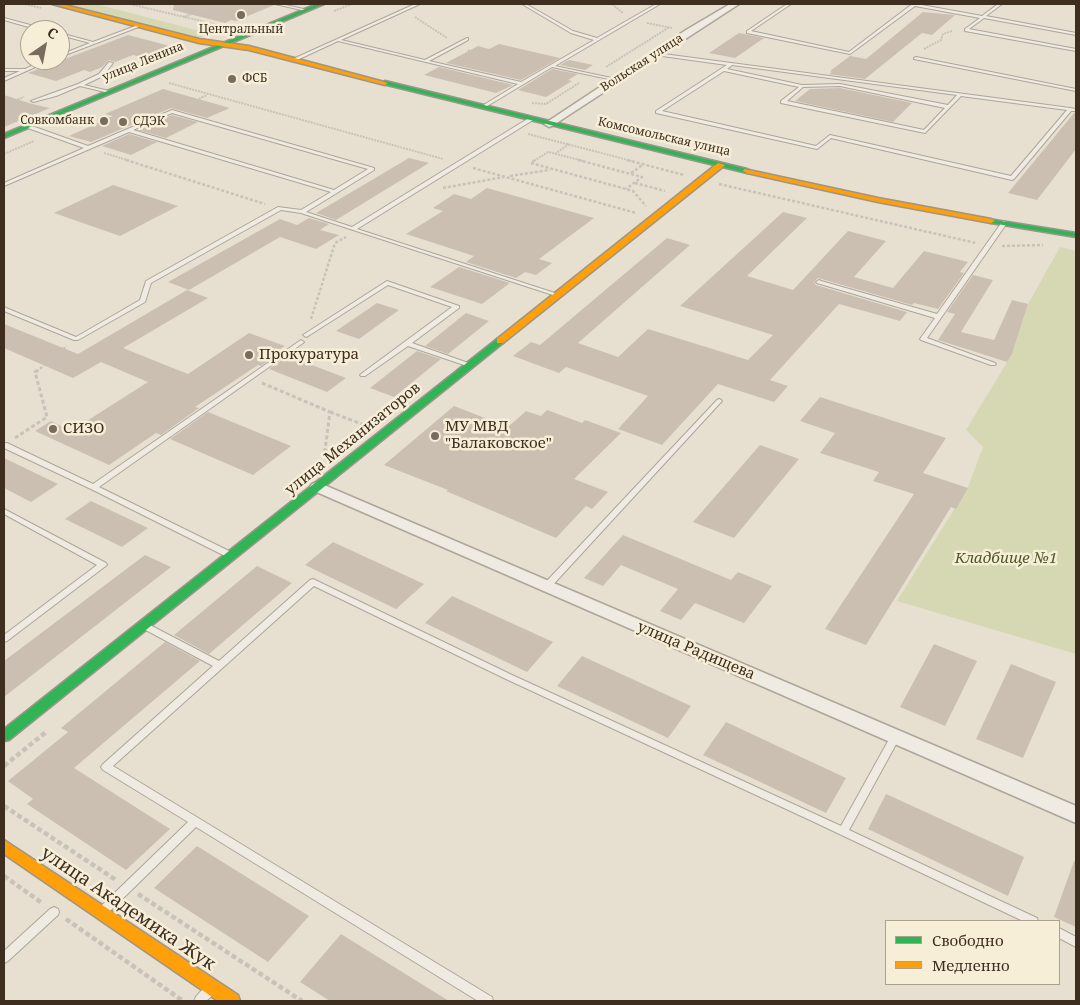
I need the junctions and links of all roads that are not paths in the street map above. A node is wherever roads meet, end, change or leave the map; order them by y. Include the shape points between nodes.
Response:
1 (54, 4) edge
2 (277, 4) edge
3 (321, 4) edge
4 (418, 4) edge
5 (524, 4) edge
6 (658, 4) edge
7 (735, 4) edge
8 (789, 4) edge
9 (912, 4) edge
10 (1000, 4) edge
11 (929, 5) edge
12 (306, 10) junction
13 (983, 18) junction
14 (4, 19) edge
15 (20, 23) edge
16 (139, 26) junction
17 (213, 31) dead end
18 (1076, 34) edge
19 (70, 37) edge
20 (237, 39) junction
21 (468, 39) dead end
22 (596, 39) junction
23 (337, 40) junction
24 (93, 43) junction
25 (221, 45) junction
26 (250, 48) junction
27 (1076, 50) edge
28 (70, 52) edge
29 (656, 54) junction
30 (916, 58) road end
31 (295, 59) junction
32 (426, 61) junction
33 (111, 63) dead end
34 (731, 64) junction
35 (551, 66) junction
36 (723, 69) junction
37 (4, 70) edge
38 (20, 70) edge
39 (27, 70) edge
40 (4, 80) edge
41 (616, 80) junction
42 (522, 84) junction
43 (80, 85) junction
44 (802, 86) junction
45 (1076, 90) edge
46 (107, 92) junction
47 (960, 95) junction
48 (33, 101) dead end
49 (949, 106) junction
50 (484, 107) junction
51 (1070, 109) junction
52 (1076, 110) edge
53 (531, 119) junction
54 (549, 124) junction
55 (27, 126) junction
56 (128, 130) junction
57 (4, 136) edge
58 (89, 148) junction
59 (721, 165) junction
60 (4, 185) edge
61 (336, 192) junction
62 (302, 212) junction
63 (1004, 223) junction
64 (355, 229) junction
65 (1076, 235) edge
66 (819, 282) dead end
67 (558, 295) junction
68 (4, 309) edge
69 (939, 317) junction
70 (406, 343) junction
71 (993, 364) dead end
72 (469, 365) junction
73 (363, 375) dead end
74 (719, 401) dead end
75 (4, 445) edge
76 (94, 487) junction
77 (317, 487) junction
78 (4, 511) edge
79 (230, 556) junction
80 (547, 586) junction
81 (143, 625) junction
82 (4, 639) edge
83 (219, 665) junction
84 (4, 736) edge
85 (895, 736) junction
86 (1076, 815) edge
87 (195, 822) junction
88 (843, 832) junction
89 (4, 846) edge
90 (54, 912) road end
91 (101, 912) junction
92 (1031, 920) edge
93 (1060, 934) edge
94 (1076, 942) edge
95 (4, 958) edge
96 (212, 987) junction
97 (199, 1001) edge
98 (232, 1001) edge
99 (488, 1001) edge

1 - 16 main road, Комсомольская улица
2 - 12 lane
3 - 12 main road, улица Ленина
4 - 23 lane
5 - 22 lane via 572,32
6 - 22 lane
7 - 29 street, Вольская улица
8 - 9 lane via 748,32 850,53
9 - 11 lane
10 - 13 lane
11 - 13 lane
12 - 20 main road, улица Ленина
13 - 18 lane
13 - 27 lane via 966,30
14 - 15 lane
16 - 24 lane
16 - 25 main road, Комсомольская улица
17 - 20 main road, Комсомольская улица
19 - 24 lane
20 - 25 main road, улица Ленина
20 - 26 main road, Комсомольская улица
21 - 32 lane
22 - 35 lane
23 - 31 lane
23 - 32 lane
24 - 28 lane
25 - 26 main road, Комсомольская улица
25 - 46 main road, улица Ленина
26 - 31 main road, Комсомольская улица
29 - 34 lane
29 - 41 street, Вольская улица
30 - 45 lane
31 - 50 main road, Комсомольская улица
32 - 42 lane
33 - 43 lane via 101,75
34 - 36 lane
34 - 47 lane
35 - 41 lane
35 - 42 lane
36 - 44 lane
36 - 51 lane via 658,112 817,148 830,136 1012,178
37 - 38 lane
39 - 40 lane
41 - 54 street, Вольская улица
42 - 50 lane
43 - 46 lane
43 - 48 lane
44 - 49 lane via 840,85
44 - 49 lane via 783,102 925,132
46 - 55 main road, улица Ленина
47 - 49 lane
47 - 51 lane
50 - 53 main road, Комсомольская улица
51 - 52 lane
53 - 54 main road, Комсомольская улица
53 - 64 lane
54 - 59 main road, Комсомольская улица
55 - 57 main road, улица Ленина
55 - 58 lane
56 - 58 lane
56 - 61 lane
56 - 61 lane via 172,111 372,169
58 - 60 lane
59 - 63 main road, Комсомольская улица
59 - 67 main road, улица Механизаторов via 652,214
61 - 62 lane
62 - 64 lane
62 - 68 lane via 280,208 148,282 142,301 76,339
63 - 65 main road, Комсомольская улица
63 - 69 lane
64 - 67 lane
66 - 69 lane
67 - 72 main road, улица Механизаторов
69 - 71 lane via 923,339
70 - 72 lane
70 - 73 lane
70 - 76 lane via 458,307 387,283
72 - 77 main road, улица Механизаторов
74 - 80 lane
75 - 76 lane
76 - 79 lane
77 - 79 main road, улица Механизаторов
77 - 80 street, улица Радищева
78 - 82 lane via 103,565
79 - 81 main road, улица Механизаторов
80 - 85 street, улица Радищева
81 - 83 lane
81 - 84 main road, улица Механизаторов
83 - 87 lane via 106,767
83 - 88 lane via 312,582
85 - 86 street, улица Радищева
85 - 88 lane
87 - 91 lane
87 - 99 lane
88 - 92 lane
89 - 91 main road, улица Академика Жук
90 - 95 lane
91 - 96 main road, улица Академика Жук
93 - 94 lane
96 - 97 lane
96 - 98 main road, улица Академика Жук

